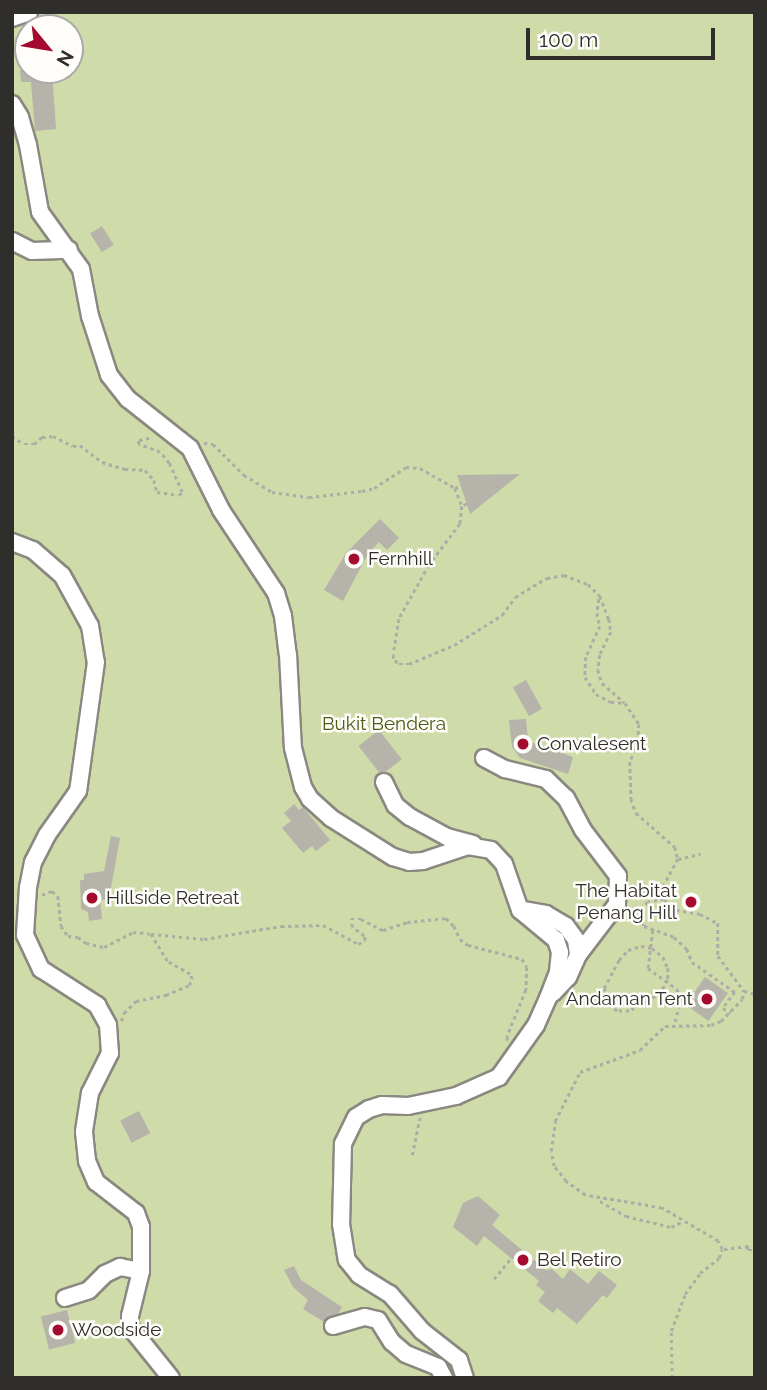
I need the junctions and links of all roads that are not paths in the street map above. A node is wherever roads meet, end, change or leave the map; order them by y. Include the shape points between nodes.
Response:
1 (29, 12) edge
2 (12, 18) edge
3 (12, 104) edge
4 (12, 241) edge
5 (69, 250) junction
6 (12, 542) edge
7 (484, 758) dead end
8 (384, 782) dead end
9 (479, 846) junction
10 (520, 910) junction
11 (578, 955) junction
12 (548, 998) junction
13 (141, 1271) junction
14 (65, 1297) dead end
15 (333, 1326) dead end
16 (171, 1378) edge
17 (444, 1378) edge
18 (464, 1378) edge

1 - 2 street
3 - 5 street via 28,145 40,212
4 - 5 street via 32,251
5 - 9 street via 81,269 109,375 128,399 190,447 221,510 276,593 288,654 293,748 310,799 331,818 393,857 409,862
6 - 13 street via 33,550 62,575 90,626 96,662 78,791 33,862 25,935 41,969 97,1005 108,1025 110,1053 90,1093 84,1132 87,1161 96,1182 136,1213 144,1247
7 - 11 street via 505,769 545,779 566,799 618,876 617,904
8 - 9 street via 395,805 410,817 447,837
9 - 10 street via 499,856
10 - 11 street via 547,914 566,926 576,940
10 - 12 street via 556,940 560,952
11 - 12 street via 568,977
12 - 18 street via 536,1025 499,1077 456,1096 408,1106 382,1105 356,1117 342,1144 341,1224 344,1251 353,1269 390,1294 422,1331 459,1360
13 - 14 street via 120,1267 104,1274 89,1290
13 - 16 street via 131,1327
15 - 17 street via 365,1317 377,1321 391,1342 406,1354 438,1367

